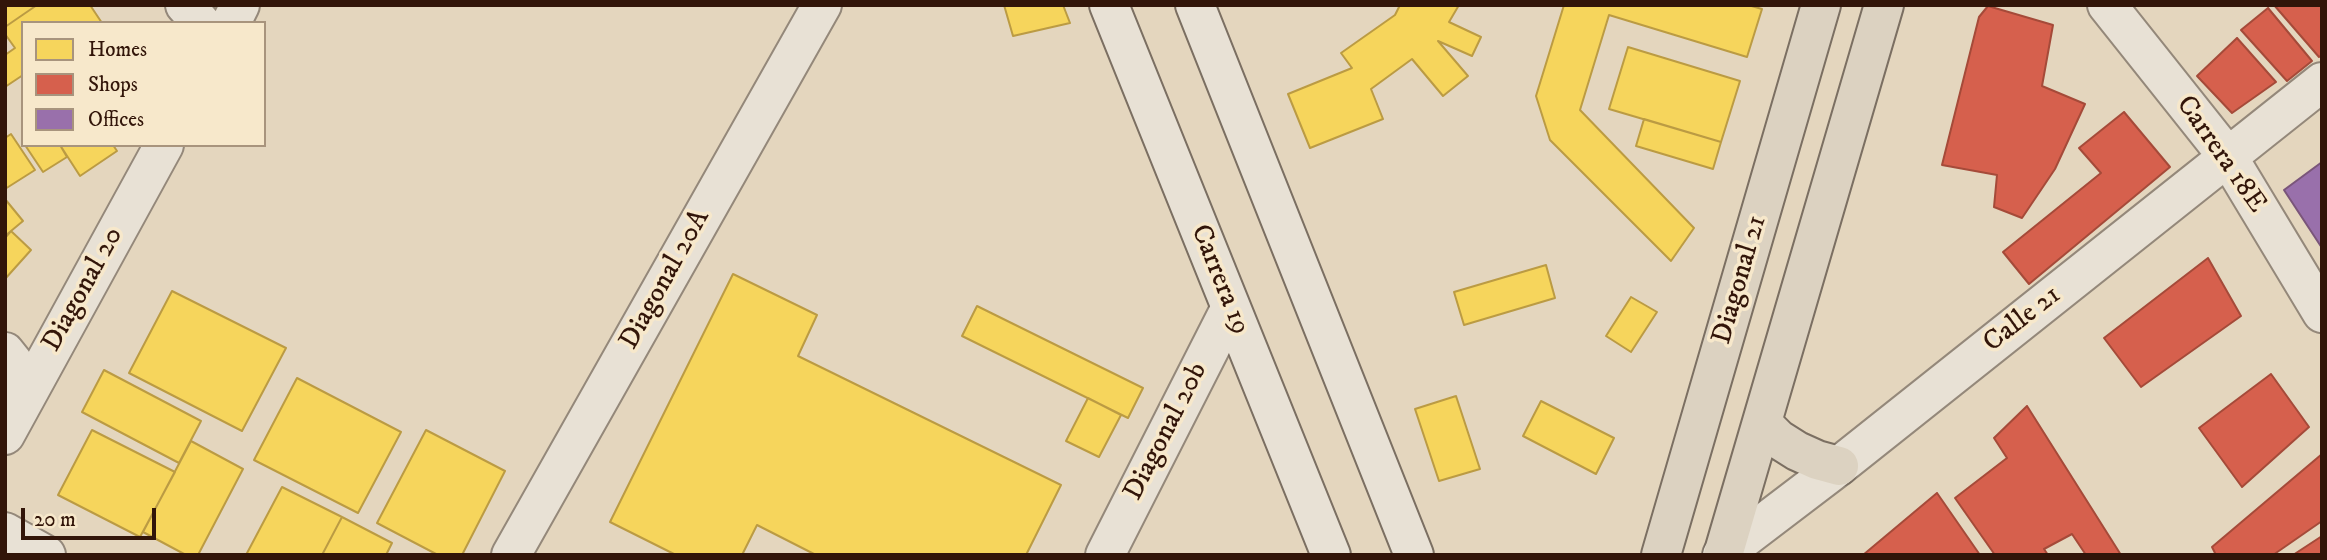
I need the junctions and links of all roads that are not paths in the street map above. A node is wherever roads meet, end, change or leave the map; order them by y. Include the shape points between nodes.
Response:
1 (185, 5) edge
2 (240, 5) edge
3 (822, 5) edge
4 (1109, 5) edge
5 (1195, 5) edge
6 (1822, 5) edge
7 (1884, 5) edge
8 (2107, 5) edge
9 (199, 21) edge
10 (232, 21) edge
11 (2322, 82) edge
12 (163, 147) edge
13 (2228, 158) junction
14 (1230, 309) junction
15 (2322, 313) edge
16 (5, 352) edge
17 (26, 396) junction
18 (1762, 423) junction
19 (5, 435) edge
20 (1839, 466) junction
21 (5, 532) edge
22 (1723, 554) edge
23 (46, 555) edge
24 (511, 555) edge
25 (1104, 555) edge
26 (1331, 555) edge
27 (1414, 555) edge
28 (1661, 555) edge

1 - 9 street
2 - 10 street
3 - 24 street, Diagonal 20A
4 - 14 street, Carrera 19
5 - 27 street
6 - 28 highway, Diagonal 21
7 - 18 highway
8 - 13 street, Carrera 18E
11 - 13 street, Calle 21
12 - 17 street, Diagonal 20
13 - 15 street, Carrera 18E
13 - 20 street, Calle 21
14 - 25 street, Diagonal 20b
14 - 26 street, Carrera 19
16 - 17 street
17 - 19 street, Diagonal 20
18 - 20 highway via 1797,451
18 - 22 highway
20 - 22 street, Calle 21
21 - 23 street

